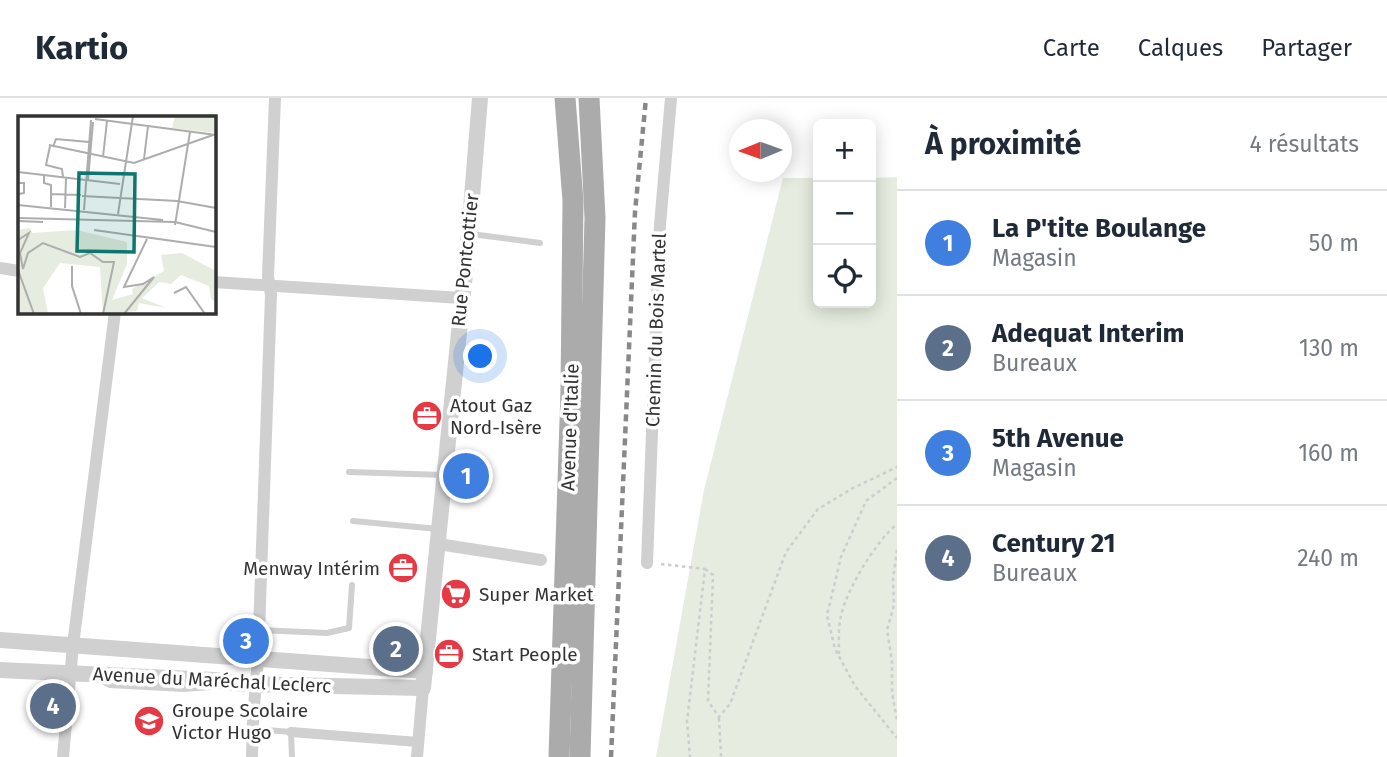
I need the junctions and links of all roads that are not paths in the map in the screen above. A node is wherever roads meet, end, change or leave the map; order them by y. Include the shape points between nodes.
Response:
1 (275, 98) edge
2 (480, 98) edge
3 (565, 98) edge
4 (589, 98) edge
5 (671, 98) edge
6 (469, 234) junction
7 (540, 243) dead end
8 (0, 268) edge
9 (18, 271) edge
10 (215, 282) edge
11 (269, 284) junction
12 (461, 298) junction
13 (114, 313) edge
14 (349, 472) dead end
15 (444, 475) junction
16 (353, 521) dead end
17 (439, 536) junction
18 (541, 560) dead end
19 (647, 563) road end
20 (352, 585) dead end
21 (259, 630) junction
22 (0, 640) edge
23 (73, 645) junction
24 (258, 659) junction
25 (0, 670) edge
26 (425, 671) junction
27 (70, 674) junction
28 (249, 684) junction
29 (424, 688) junction
30 (253, 719) junction
31 (291, 732) junction
32 (418, 742) junction
33 (63, 757) edge
34 (252, 757) edge
35 (292, 757) edge
36 (417, 757) edge
37 (559, 757) edge
38 (580, 757) edge

1 - 11 street
2 - 6 street, Rue Pontcottier
3 - 37 main road, Avenue d'Italie via 573,228
4 - 38 main road, Avenue d'Italie via 595,218
5 - 19 street, Chemin du Bois Martel via 660,225
6 - 7 lane
6 - 12 street, Rue Pontcottier
8 - 9 street
10 - 11 street
11 - 12 street
11 - 21 street
12 - 15 street, Rue Pontcottier
13 - 23 street
14 - 15 lane
15 - 17 street, Rue Pontcottier
16 - 17 lane
17 - 18 street
17 - 26 street, Rue Pontcottier
20 - 21 lane via 349,628 327,633
21 - 24 street
22 - 23 street, Avenue du Maréchal Leclerc
23 - 24 street, Avenue du Maréchal Leclerc
23 - 27 street
24 - 26 street, Avenue du Maréchal Leclerc
24 - 28 street
25 - 27 street, Avenue du Maréchal Leclerc
26 - 29 street, Rue Pontcottier
27 - 28 street, Avenue du Maréchal Leclerc
27 - 33 street
28 - 29 street, Avenue du Maréchal Leclerc
28 - 30 street
29 - 32 street, Rue Pontcottier
30 - 31 lane
30 - 34 street
31 - 32 street
31 - 35 lane
32 - 36 street, Rue Pontcottier

